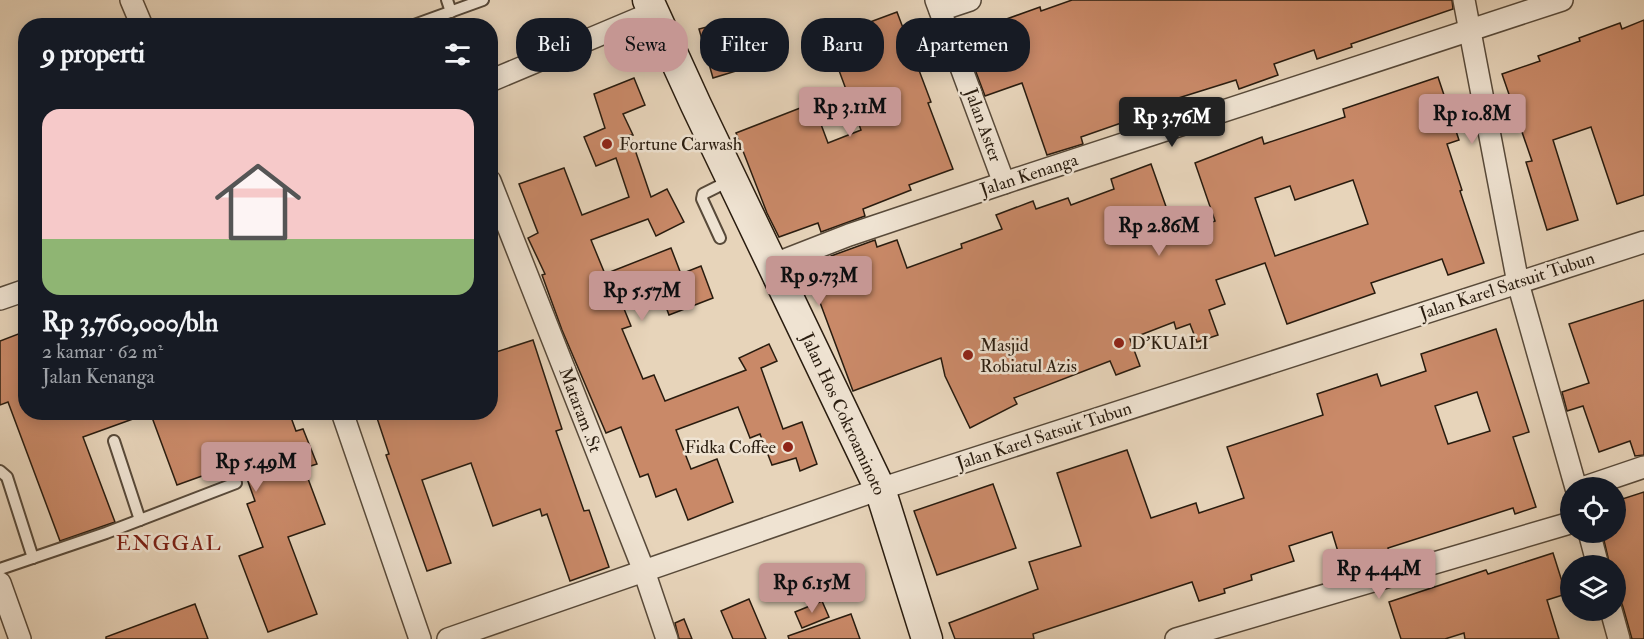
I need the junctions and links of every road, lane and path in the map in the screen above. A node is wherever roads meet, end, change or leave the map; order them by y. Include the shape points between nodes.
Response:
1 (447, 0) edge
2 (483, 0) edge
3 (970, 0) edge
4 (1464, 0) edge
5 (1562, 0) edge
6 (136, 1) edge
7 (938, 5) edge
8 (651, 6) edge
9 (451, 12) junction
10 (140, 18) edge
11 (434, 18) edge
12 (1470, 30) junction
13 (498, 77) edge
14 (732, 179) junction
15 (1004, 183) junction
16 (498, 201) edge
17 (720, 238) dead end
18 (1644, 242) edge
19 (772, 265) junction
20 (1518, 283) junction
21 (18, 293) edge
22 (0, 299) edge
23 (345, 420) edge
24 (114, 441) dead end
25 (1644, 467) edge
26 (0, 471) edge
27 (1573, 477) edge
28 (1614, 477) edge
29 (236, 483) dead end
30 (880, 489) junction
31 (140, 520) junction
32 (1560, 526) edge
33 (33, 558) junction
34 (0, 569) edge
35 (644, 571) junction
36 (0, 583) edge
37 (1614, 621) edge
38 (20, 639) edge
39 (420, 639) edge
40 (448, 639) edge
41 (667, 639) edge
42 (927, 639) edge
43 (1176, 639) edge
44 (1619, 639) edge

1 - 9 lane
2 - 9 lane
3 - 7 street
4 - 12 street
5 - 12 street, Jalan Kenanga
6 - 10 street
7 - 15 street, Jalan Aster
8 - 13 street
8 - 14 street, Jalan Hos Cokroaminoto
9 - 11 lane
12 - 15 street, Jalan Kenanga
12 - 20 street
14 - 17 lane via 703,194 704,205
14 - 19 street, Jalan Hos Cokroaminoto
15 - 19 street, Jalan Kenanga
16 - 35 street, Mataram .St
18 - 20 street, Jalan Karel Satsuit Tubun
19 - 30 street, Jalan Hos Cokroaminoto
20 - 27 street
20 - 30 street, Jalan Karel Satsuit Tubun
21 - 22 street
23 - 39 street
24 - 31 lane
25 - 28 street
26 - 33 lane via 7,477
29 - 31 lane
30 - 35 street, Jalan Karel Satsuit Tubun
30 - 42 street, Jalan Hos Cokroaminoto
31 - 33 lane
32 - 43 street
33 - 34 lane
35 - 40 street, Jalan Karel Satsuit Tubun
35 - 41 street, Mataram .St
36 - 38 street
37 - 44 street

